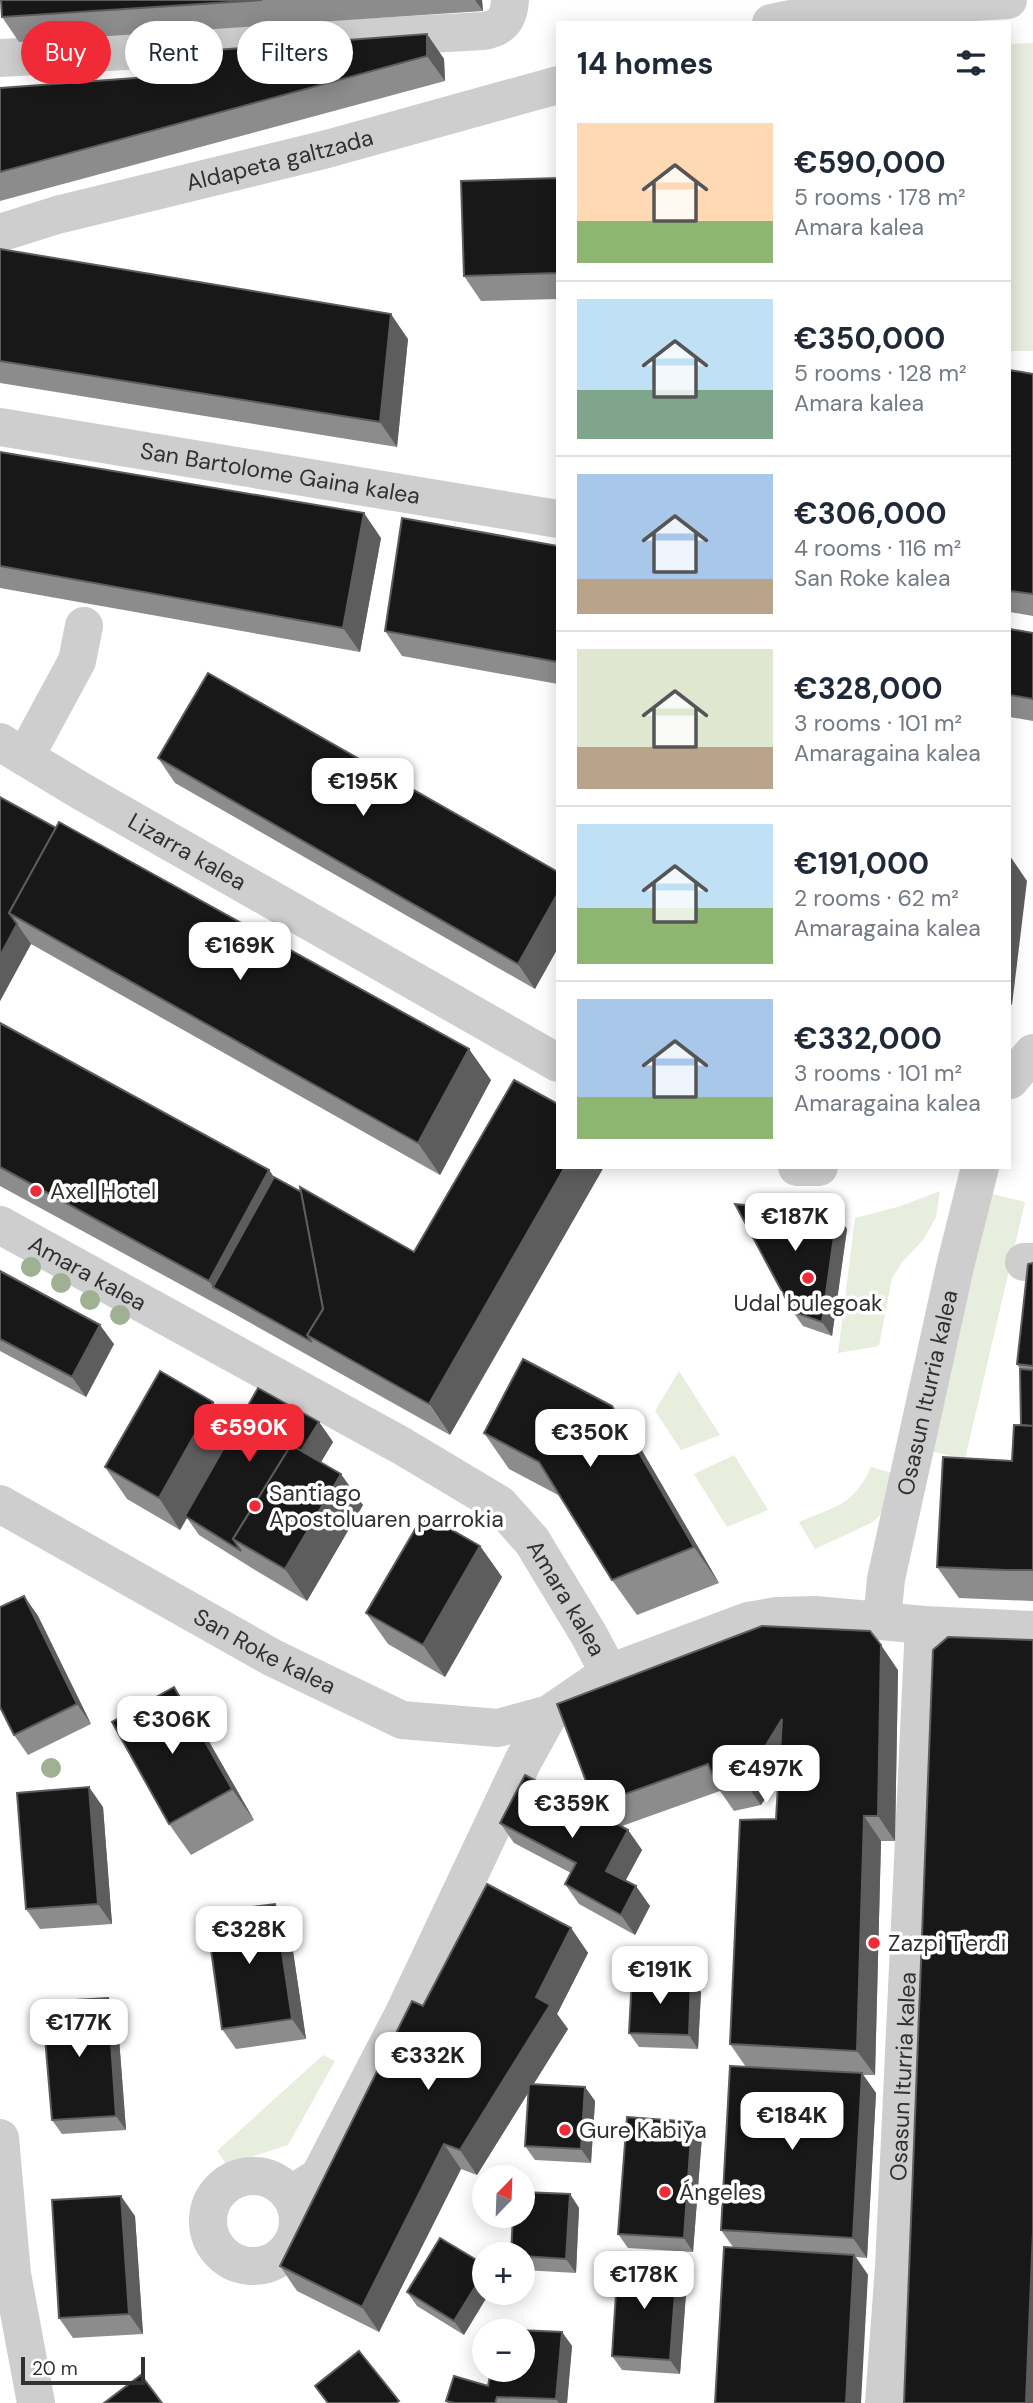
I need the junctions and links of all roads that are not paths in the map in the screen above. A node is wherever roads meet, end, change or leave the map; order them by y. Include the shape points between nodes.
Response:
1 (510, 0) edge
2 (1008, 0) edge
3 (781, 21) edge
4 (0, 58) edge
5 (556, 86) edge
6 (0, 233) edge
7 (0, 427) edge
8 (556, 519) edge
9 (84, 626) dead end
10 (13, 750) edge
11 (1033, 1053) edge
12 (556, 1062) edge
13 (1011, 1068) edge
14 (1011, 1079) edge
15 (980, 1169) edge
16 (0, 1225) edge
17 (955, 1268) junction
18 (887, 1469) dead end
19 (0, 1504) edge
20 (883, 1621) junction
21 (924, 1625) junction
22 (1033, 1630) edge
23 (609, 1673) junction
24 (549, 1714) junction
25 (0, 2138) edge
26 (290, 2196) dead end
27 (36, 2403) edge
28 (884, 2403) edge

1 - 4 street via 501,25 483,31
2 - 3 street via 852,10
5 - 6 street, Aldapeta galtzada
7 - 8 street, San Bartolome Gaina kalea
9 - 10 street via 77,661
10 - 12 street, Lizarra kalea
11 - 13 street
11 - 14 street
15 - 17 street, Osasun Iturria kalea
16 - 23 street, Amara kalea via 164,1297 499,1504 532,1541
17 - 18 street via 931,1290 921,1318
17 - 20 street, Osasun Iturria kalea via 886,1579
19 - 24 street, San Roke kalea via 273,1658 402,1720 498,1728
20 - 21 street, Amara kalea
20 - 23 street, Amara kalea via 815,1615 748,1621
21 - 22 street, Amara kalea
21 - 28 street, Osasun Iturria kalea
23 - 24 street
24 - 26 street via 319,2177
25 - 27 street via 12,2274

